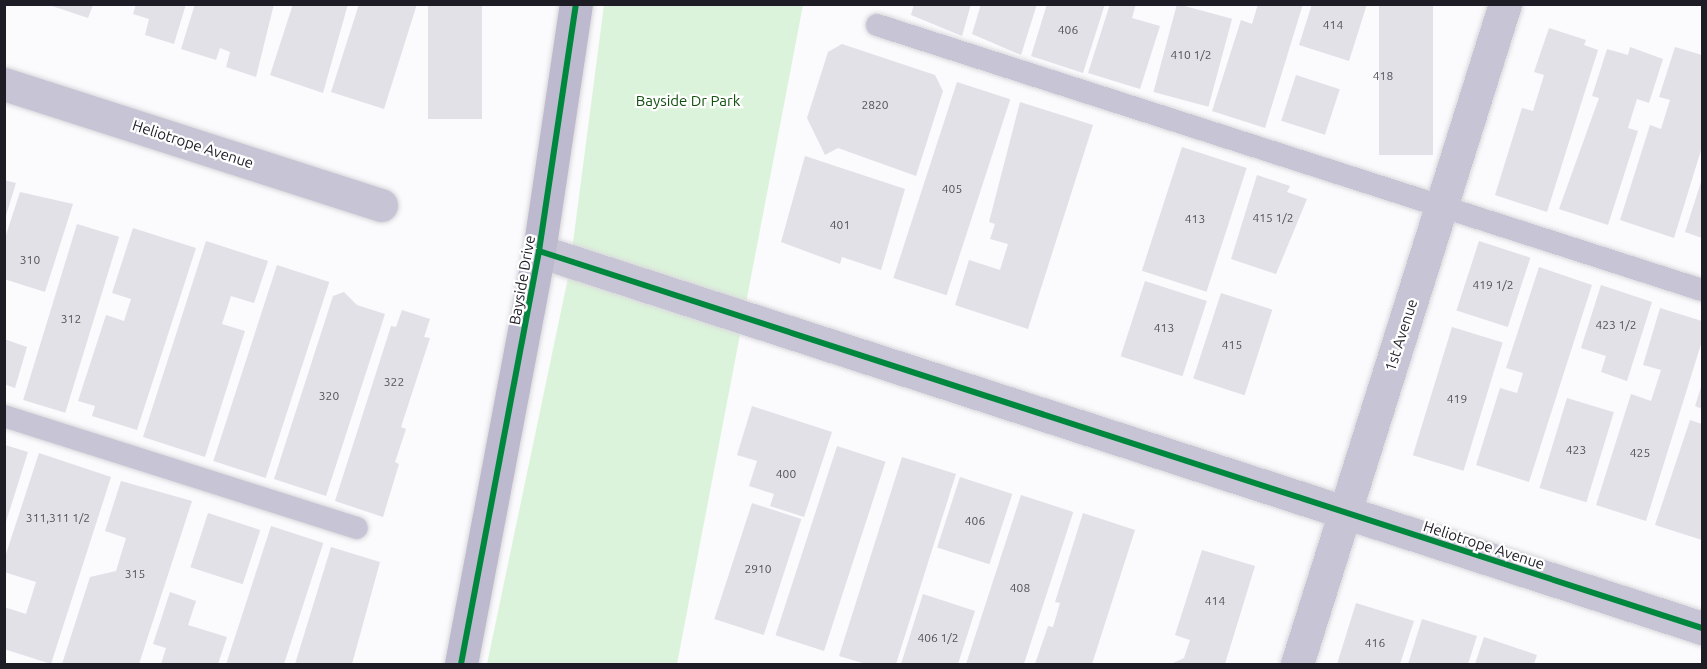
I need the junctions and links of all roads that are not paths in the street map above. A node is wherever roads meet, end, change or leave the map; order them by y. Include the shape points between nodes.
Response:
1 (576, 4) edge
2 (1505, 4) edge
3 (877, 25) dead end
4 (4, 84) edge
5 (381, 205) dead end
6 (1442, 207) junction
7 (539, 251) junction
8 (1702, 290) edge
9 (4, 416) edge
10 (1344, 514) junction
11 (357, 528) dead end
12 (1702, 628) edge
13 (461, 664) edge
14 (1298, 664) edge

1 - 7 main road, Bayside Drive
2 - 6 street, 1st Avenue
3 - 6 lane
4 - 5 street, Heliotrope Avenue
6 - 8 lane
6 - 10 street, 1st Avenue
7 - 10 street, Heliotrope Avenue
7 - 13 main road, Bayside Drive
9 - 11 lane
10 - 12 street, Heliotrope Avenue
10 - 14 street, 1st Avenue

